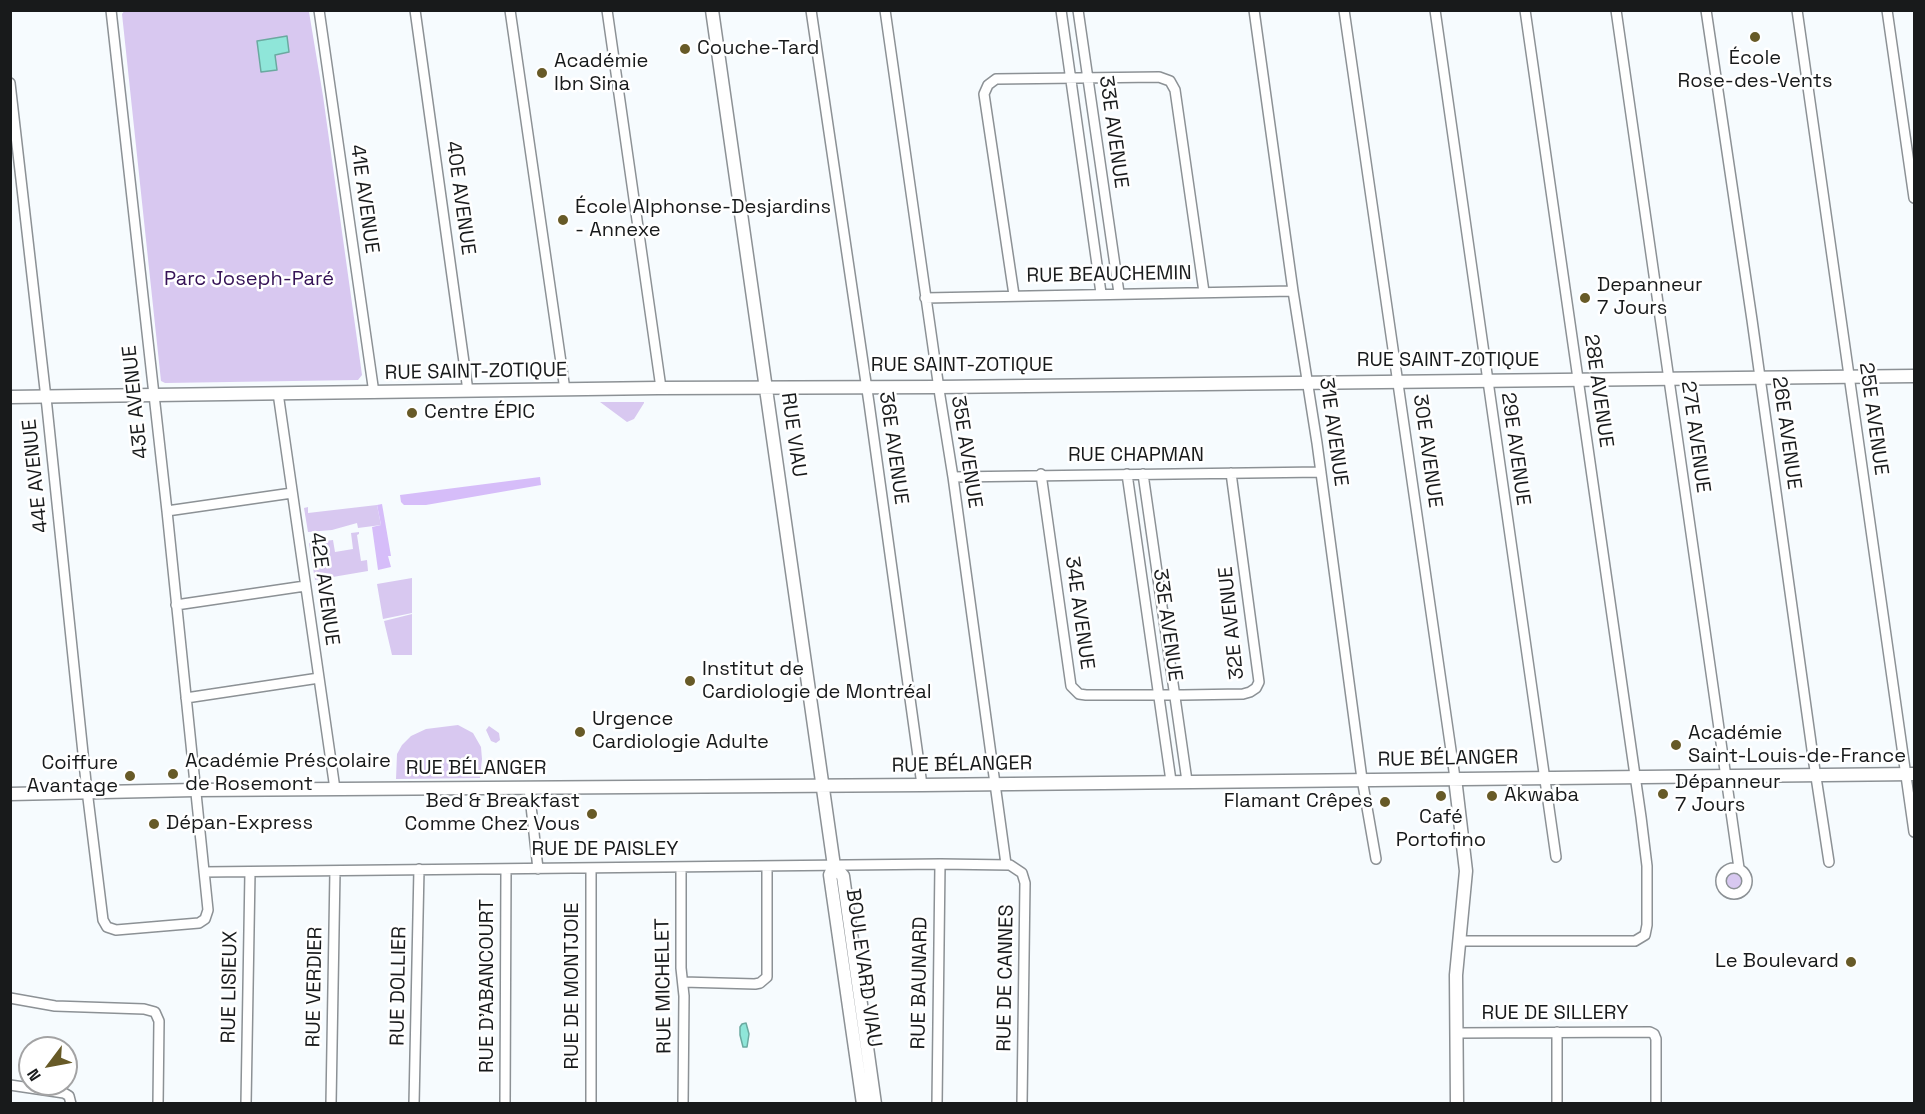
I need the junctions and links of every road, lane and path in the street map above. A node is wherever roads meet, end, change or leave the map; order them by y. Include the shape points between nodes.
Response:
1 (111, 10) edge
2 (319, 10) edge
3 (415, 10) edge
4 (510, 10) edge
5 (607, 10) edge
6 (712, 10) edge
7 (811, 10) edge
8 (885, 10) edge
9 (1061, 10) edge
10 (1078, 10) edge
11 (1254, 10) edge
12 (1344, 10) edge
13 (1435, 10) edge
14 (1525, 10) edge
15 (1616, 10) edge
16 (1706, 10) edge
17 (1797, 10) edge
18 (1887, 10) edge
19 (1070, 79) junction
20 (1087, 79) junction
21 (10, 83) edge
22 (1914, 198) edge
23 (1293, 291) junction
24 (1204, 292) junction
25 (1101, 293) junction
26 (1119, 293) junction
27 (1014, 295) junction
28 (925, 297) junction
29 (1914, 376) edge
30 (1850, 377) junction
31 (1760, 378) junction
32 (1668, 379) junction
33 (1487, 380) junction
34 (1578, 380) junction
35 (1397, 381) junction
36 (1307, 382) junction
37 (866, 386) junction
38 (938, 387) junction
39 (661, 388) junction
40 (767, 388) junction
41 (468, 390) junction
42 (565, 390) junction
43 (278, 393) junction
44 (374, 393) junction
45 (153, 394) junction
46 (46, 395) junction
47 (10, 397) edge
48 (1321, 472) junction
49 (1231, 473) junction
50 (1041, 474) junction
51 (1126, 474) junction
52 (1143, 474) junction
53 (953, 477) junction
54 (292, 493) junction
55 (167, 511) junction
56 (305, 586) junction
57 (176, 605) junction
58 (319, 678) junction
59 (1159, 695) junction
60 (1176, 695) junction
61 (186, 698) junction
62 (1815, 774) junction
63 (1910, 774) edge
64 (1635, 776) junction
65 (1726, 776) junction
66 (1455, 778) junction
67 (1544, 778) junction
68 (1362, 779) junction
69 (1187, 781) junction
70 (1170, 782) junction
71 (996, 784) junction
72 (822, 785) junction
73 (922, 785) junction
74 (529, 788) junction
75 (335, 789) junction
76 (195, 790) junction
77 (88, 793) junction
78 (10, 794) edge
79 (1914, 832) edge
80 (1556, 857) dead end
81 (1376, 859) dead end
82 (1829, 862) dead end
83 (940, 864) junction
84 (1006, 864) junction
85 (834, 866) junction
86 (767, 867) junction
87 (591, 868) junction
88 (681, 868) junction
89 (1739, 868) dead end
90 (506, 869) junction
91 (537, 869) junction
92 (419, 870) junction
93 (335, 871) junction
94 (204, 872) junction
95 (250, 872) junction
96 (1459, 941) junction
97 (683, 982) junction
98 (10, 998) edge
99 (1456, 1032) junction
100 (1557, 1032) junction
101 (10, 1084) edge
102 (70, 1100) edge
103 (158, 1104) edge
104 (246, 1104) edge
105 (331, 1104) edge
106 (414, 1104) edge
107 (505, 1104) edge
108 (591, 1104) edge
109 (683, 1104) edge
110 (863, 1104) edge
111 (875, 1104) edge
112 (937, 1104) edge
113 (1022, 1104) edge
114 (1457, 1104) edge
115 (1557, 1104) edge
116 (1656, 1104) edge

1 - 45 street, 43E AVENUE
2 - 44 street, 41E AVENUE
3 - 41 street, 40E AVENUE
4 - 42 street
5 - 39 street
6 - 40 street, RUE VIAU
7 - 37 street, 36E AVENUE
8 - 28 street, 35E AVENUE
9 - 19 street, 33E AVENUE
10 - 20 street, 33E AVENUE
11 - 23 street, 31E AVENUE
12 - 35 street, 30E AVENUE
13 - 33 street, 29E AVENUE
14 - 34 street, 28E AVENUE
15 - 32 street, 27E AVENUE
16 - 31 street, 26E AVENUE
17 - 30 street, 25E AVENUE
18 - 22 street
19 - 20 street
19 - 25 street, 33E AVENUE
19 - 27 street via 996,79 984,94
20 - 24 street via 1159,77 1170,81 1175,90
20 - 26 street, 33E AVENUE
21 - 46 street, 44E AVENUE
23 - 24 street, RUE BEAUCHEMIN
23 - 36 street, 31E AVENUE
24 - 26 street, RUE BEAUCHEMIN
25 - 26 street, RUE BEAUCHEMIN
25 - 27 street, RUE BEAUCHEMIN
27 - 28 street, RUE BEAUCHEMIN
28 - 38 street, 35E AVENUE
29 - 30 street, RUE SAINT-ZOTIQUE
30 - 31 street, RUE SAINT-ZOTIQUE
30 - 63 street, 25E AVENUE
31 - 32 street, RUE SAINT-ZOTIQUE
31 - 62 street, 26E AVENUE
32 - 34 street, RUE SAINT-ZOTIQUE
32 - 65 street, 27E AVENUE
33 - 34 street, RUE SAINT-ZOTIQUE
33 - 35 street, RUE SAINT-ZOTIQUE
33 - 67 street, 29E AVENUE
34 - 64 street, 28E AVENUE
35 - 36 street, RUE SAINT-ZOTIQUE
35 - 66 street, 30E AVENUE
36 - 38 street, RUE SAINT-ZOTIQUE
36 - 48 street, 31E AVENUE
37 - 38 street, RUE SAINT-ZOTIQUE
37 - 40 street, RUE SAINT-ZOTIQUE
37 - 73 street, 36E AVENUE
38 - 53 street, 35E AVENUE
39 - 40 street, RUE SAINT-ZOTIQUE
39 - 42 street, RUE SAINT-ZOTIQUE
40 - 72 street, RUE VIAU
41 - 42 street, RUE SAINT-ZOTIQUE
41 - 44 street, RUE SAINT-ZOTIQUE
43 - 44 street, RUE SAINT-ZOTIQUE
43 - 45 street, RUE SAINT-ZOTIQUE
43 - 54 street, 42E AVENUE
45 - 46 street, RUE SAINT-ZOTIQUE
45 - 55 street, 43E AVENUE
46 - 47 street, RUE SAINT-ZOTIQUE
46 - 77 street, 44E AVENUE
48 - 49 street, RUE CHAPMAN
48 - 68 street, 31E AVENUE
49 - 52 street, RUE CHAPMAN
49 - 60 street, 32E AVENUE via 1259,682 1243,694
50 - 51 street, RUE CHAPMAN
50 - 53 street, RUE CHAPMAN
50 - 59 street, 34E AVENUE via 1071,686 1086,695
51 - 52 street, RUE CHAPMAN
51 - 59 street, 33E AVENUE
52 - 60 street, 33E AVENUE
53 - 71 street, 35E AVENUE
54 - 55 street
54 - 56 street, 42E AVENUE
55 - 57 street, 43E AVENUE
56 - 57 street
56 - 58 street, 42E AVENUE
57 - 61 street, 43E AVENUE
58 - 61 street
58 - 75 street, 42E AVENUE
59 - 60 street, 34E AVENUE
59 - 70 street, 33E AVENUE
60 - 69 street, 33E AVENUE
61 - 76 street, 43E AVENUE
62 - 63 street, RUE BÉLANGER
62 - 65 street, RUE BÉLANGER
62 - 82 street, 26E AVENUE
63 - 79 street, 25E AVENUE
64 - 65 street, RUE BÉLANGER
64 - 67 street, RUE BÉLANGER
64 - 96 street, 28E AVENUE via 1647,866 1647,925 1643,938
65 - 89 street, 27E AVENUE
66 - 67 street, RUE BÉLANGER
66 - 68 street, RUE BÉLANGER
66 - 96 street, 30E AVENUE via 1466,861
67 - 80 street, 29E AVENUE
68 - 69 street, RUE BÉLANGER
68 - 81 street, 31E AVENUE
69 - 70 street, RUE BÉLANGER
70 - 71 street, RUE BÉLANGER
71 - 73 street, RUE BÉLANGER
71 - 84 street, 35E AVENUE
72 - 73 street, RUE BÉLANGER
72 - 74 street, RUE BÉLANGER
72 - 85 street, RUE VIAU
74 - 75 street, RUE BÉLANGER
74 - 91 street
75 - 76 street, RUE BÉLANGER
76 - 77 street, RUE BÉLANGER
76 - 94 street, 43E AVENUE
77 - 78 street, RUE BÉLANGER
77 - 94 street, 44E AVENUE via 107,927 116,930 206,919
83 - 84 street, RUE DE PAISLEY
83 - 85 street, RUE DE PAISLEY
83 - 112 street, RUE BAUNARD
84 - 113 street, RUE DE CANNES via 1022,873 1025,883
85 - 86 street, RUE DE PAISLEY
85 - 110 street, BOULEVARD VIAU via 830,875
85 - 111 street, BOULEVARD VIAU via 843,876
86 - 88 street, RUE DE PAISLEY
86 - 97 street via 767,977 755,984
87 - 88 street, RUE DE PAISLEY
87 - 91 street, RUE DE PAISLEY
87 - 108 street, RUE DE MONTJOIE
88 - 97 street, RUE MICHELET
90 - 91 street, RUE DE PAISLEY
90 - 92 street, RUE DE PAISLEY
90 - 107 street, RUE D'ABANCOURT
92 - 93 street, RUE DE PAISLEY
92 - 106 street, RUE DOLLIER
93 - 95 street, RUE DE PAISLEY
93 - 105 street, RUE VERDIER
94 - 95 street, RUE DE PAISLEY
95 - 104 street, RUE LISIEUX
96 - 99 street, 30E AVENUE
97 - 109 street, RUE MICHELET
98 - 103 street via 55,1006 144,1009 157,1013
99 - 100 street, RUE DE SILLERY
99 - 114 street, 30E AVENUE
100 - 115 street
100 - 116 street, RUE DE SILLERY via 1654,1034
101 - 102 street via 64,1093

